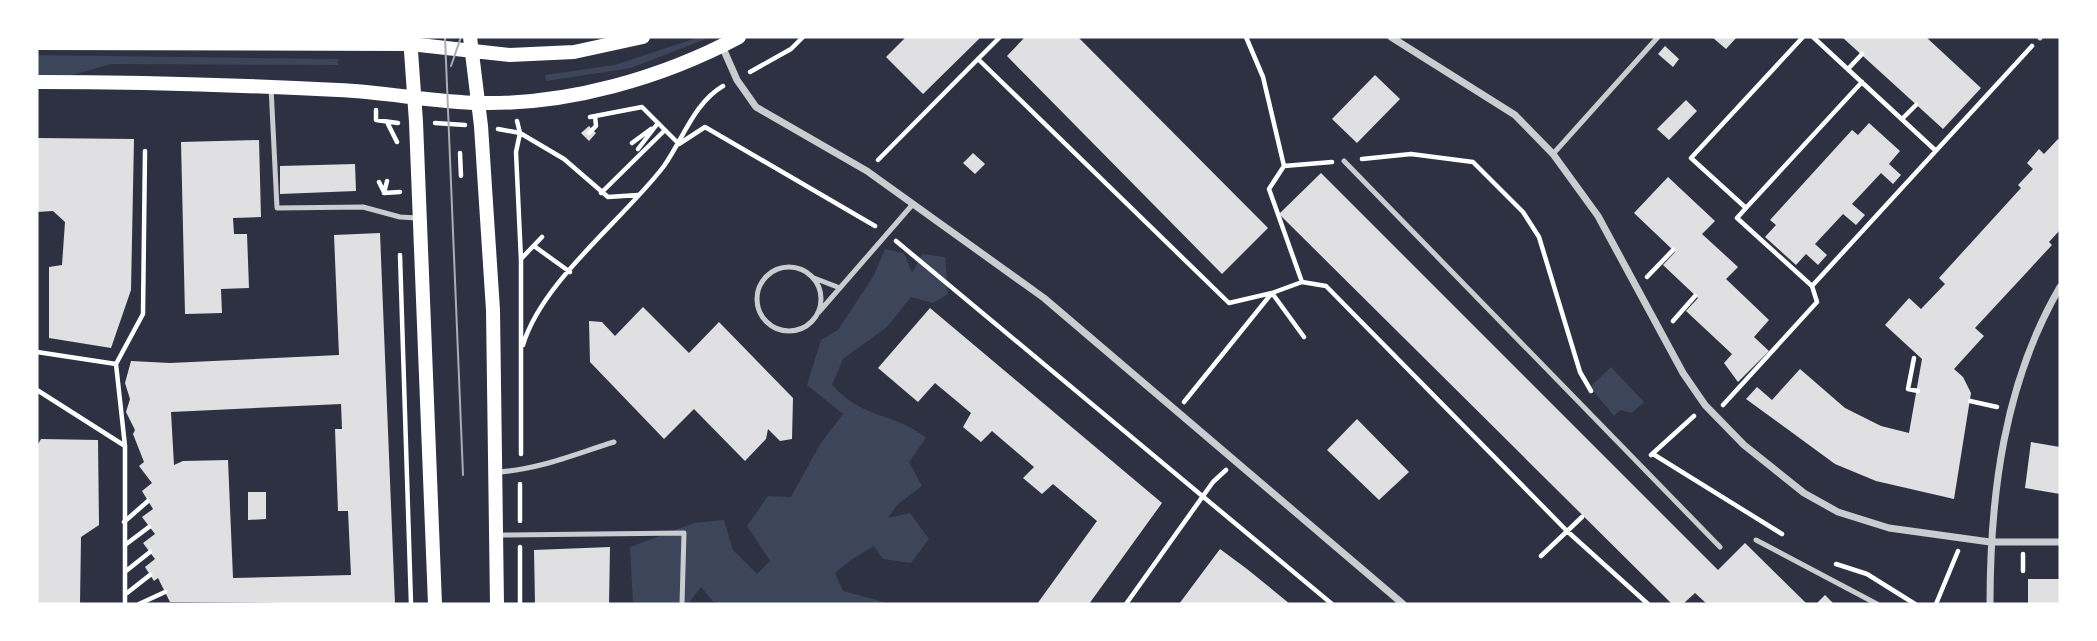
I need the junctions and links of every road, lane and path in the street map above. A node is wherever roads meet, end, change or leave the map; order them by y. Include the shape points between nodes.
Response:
1 (470, 37) edge
2 (643, 37) edge
3 (739, 37) edge
4 (803, 37) edge
5 (1000, 37) edge
6 (1246, 37) edge
7 (1391, 37) edge
8 (1658, 37) edge
9 (1802, 37) edge
10 (1813, 37) edge
11 (2040, 37) edge
12 (211, 40) edge
13 (410, 40) edge
14 (37, 43) edge
15 (722, 46) junction
16 (472, 52) junction
17 (1861, 54) dead end
18 (978, 59) junction
19 (1848, 69) junction
20 (737, 80) junction
21 (37, 82) edge
22 (1862, 82) junction
23 (271, 87) junction
24 (414, 97) junction
25 (479, 103) junction
26 (1916, 105) dead end
27 (376, 120) dead end
28 (1902, 120) junction
29 (416, 122) junction
30 (658, 123) junction
31 (388, 124) junction
32 (481, 126) junction
33 (665, 130) junction
34 (520, 133) junction
35 (589, 133) dead end
36 (632, 143) dead end
37 (679, 144) junction
38 (400, 146) dead end
39 (638, 149) dead end
40 (1936, 150) junction
41 (145, 151) dead end
42 (460, 153) dead end
43 (1553, 154) junction
44 (1344, 160) dead end
45 (1284, 166) dead end
46 (867, 171) junction
47 (461, 177) dead end
48 (401, 180) dead end
49 (387, 181) dead end
50 (379, 182) dead end
51 (401, 192) junction
52 (384, 193) junction
53 (601, 193) junction
54 (639, 195) junction
55 (913, 204) junction
56 (1746, 208) junction
57 (400, 218) junction
58 (420, 218) junction
59 (888, 234) junction
60 (542, 237) dead end
61 (534, 246) junction
62 (1673, 250) dead end
63 (521, 260) junction
64 (570, 272) junction
65 (811, 276) junction
66 (1302, 282) dead end
67 (1812, 286) junction
68 (2060, 287) edge
69 (840, 288) junction
70 (1637, 289) junction
71 (1272, 293) junction
72 (1695, 296) dead end
73 (817, 314) junction
74 (1661, 334) junction
75 (1304, 337) dead end
76 (37, 352) edge
77 (1914, 358) dead end
78 (116, 364) junction
79 (37, 390) edge
80 (1917, 391) dead end
81 (1970, 401) dead end
82 (1704, 405) junction
83 (2010, 410) junction
84 (1177, 411) junction
85 (1713, 415) junction
86 (614, 442) dead end
87 (125, 446) junction
88 (1652, 454) dead end
89 (1237, 461) junction
90 (497, 472) junction
91 (1203, 497) junction
92 (148, 501) dead end
93 (1582, 517) dead end
94 (123, 523) junction
95 (149, 527) dead end
96 (1567, 531) junction
97 (497, 536) junction
98 (1962, 537) junction
99 (1756, 540) dead end
100 (1990, 542) junction
101 (2060, 542) edge
102 (124, 545) junction
103 (1720, 547) dead end
104 (150, 552) dead end
105 (1541, 555) dead end
106 (126, 571) junction
107 (150, 575) dead end
108 (165, 592) dead end
109 (126, 593) junction
110 (125, 604) edge
111 (139, 604) edge
112 (411, 604) edge
113 (435, 604) edge
114 (497, 604) edge
115 (682, 604) edge
116 (1126, 604) edge
117 (1332, 604) edge
118 (1403, 604) edge
119 (1648, 604) edge
120 (1877, 604) edge
121 (1936, 604) edge
122 (1990, 604) edge

1 - 16 main road
2 - 16 main road via 574,52
3 - 15 main road
4 - 20 path via 791,49
5 - 18 path
6 - 45 path via 1264,77
7 - 43 street via 1515,116
8 - 43 lane
9 - 56 path via 1691,158
10 - 19 path
11 - 40 path
12 - 13 main road
12 - 14 main road
13 - 16 main road
13 - 24 main road
15 - 20 street
15 - 25 main road via 622,83
16 - 25 main road
17 - 19 path
18 - 46 path
18 - 71 path via 1229,303
19 - 22 path
20 - 37 path via 707,97
20 - 46 street via 756,107
21 - 23 main road
22 - 28 path
22 - 56 path
23 - 24 main road
23 - 57 lane via 277,208 363,207
24 - 25 main road
24 - 29 main road
25 - 32 main road
26 - 28 path
27 - 31 path
28 - 40 path
29 - 31 path
29 - 32 path
29 - 58 main road
30 - 33 path
30 - 35 path via 642,107 593,117 596,126
30 - 36 path
30 - 39 path
31 - 38 path
32 - 34 path
32 - 90 main road
33 - 37 path
33 - 53 path
34 - 53 path via 573,165
34 - 63 path via 516,152
37 - 54 path
37 - 59 path via 705,127
40 - 67 path
41 - 78 path via 143,314
42 - 47 path
43 - 70 street via 1598,216
44 - 103 lane
46 - 55 street
48 - 51 path
49 - 52 path
50 - 52 path
51 - 52 path
51 - 57 path
53 - 54 path via 617,198
54 - 64 path
55 - 59 lane
55 - 84 street via 1044,298
56 - 67 path via 1737,218
57 - 58 lane
57 - 112 path
58 - 113 main road
59 - 69 lane
59 - 91 path
60 - 61 path
61 - 63 path
61 - 64 path
62 - 70 path
63 - 64 path via 521,352 534,317
65 - 69 lane
65 - 73 lane via 820,295
65 - 73 lane via 792,267 781,268 763,280 757,301 765,321 784,331 803,328
66 - 71 path
67 - 85 path via 1817,302
68 - 83 street via 2037,327
69 - 73 lane
70 - 74 street
71 - 75 path
71 - 84 path
72 - 74 path
74 - 82 street
76 - 78 path
77 - 80 path via 1908,388
78 - 87 path
79 - 87 path
81 - 83 path
82 - 85 street
82 - 88 path
83 - 100 street
84 - 89 street
85 - 98 street via 1779,474 1838,512 1889,528
86 - 90 lane via 547,464
87 - 94 path
89 - 91 path
89 - 118 street
90 - 97 main road
91 - 116 path
91 - 117 path
92 - 94 path
93 - 96 path
94 - 102 path
95 - 102 path
96 - 105 path
96 - 119 path
97 - 114 main road
97 - 115 lane via 684,533
98 - 100 street
98 - 121 path
99 - 120 lane
100 - 101 street
100 - 122 street
102 - 106 path
104 - 106 path
106 - 109 path
107 - 109 path
108 - 111 path
109 - 110 path

